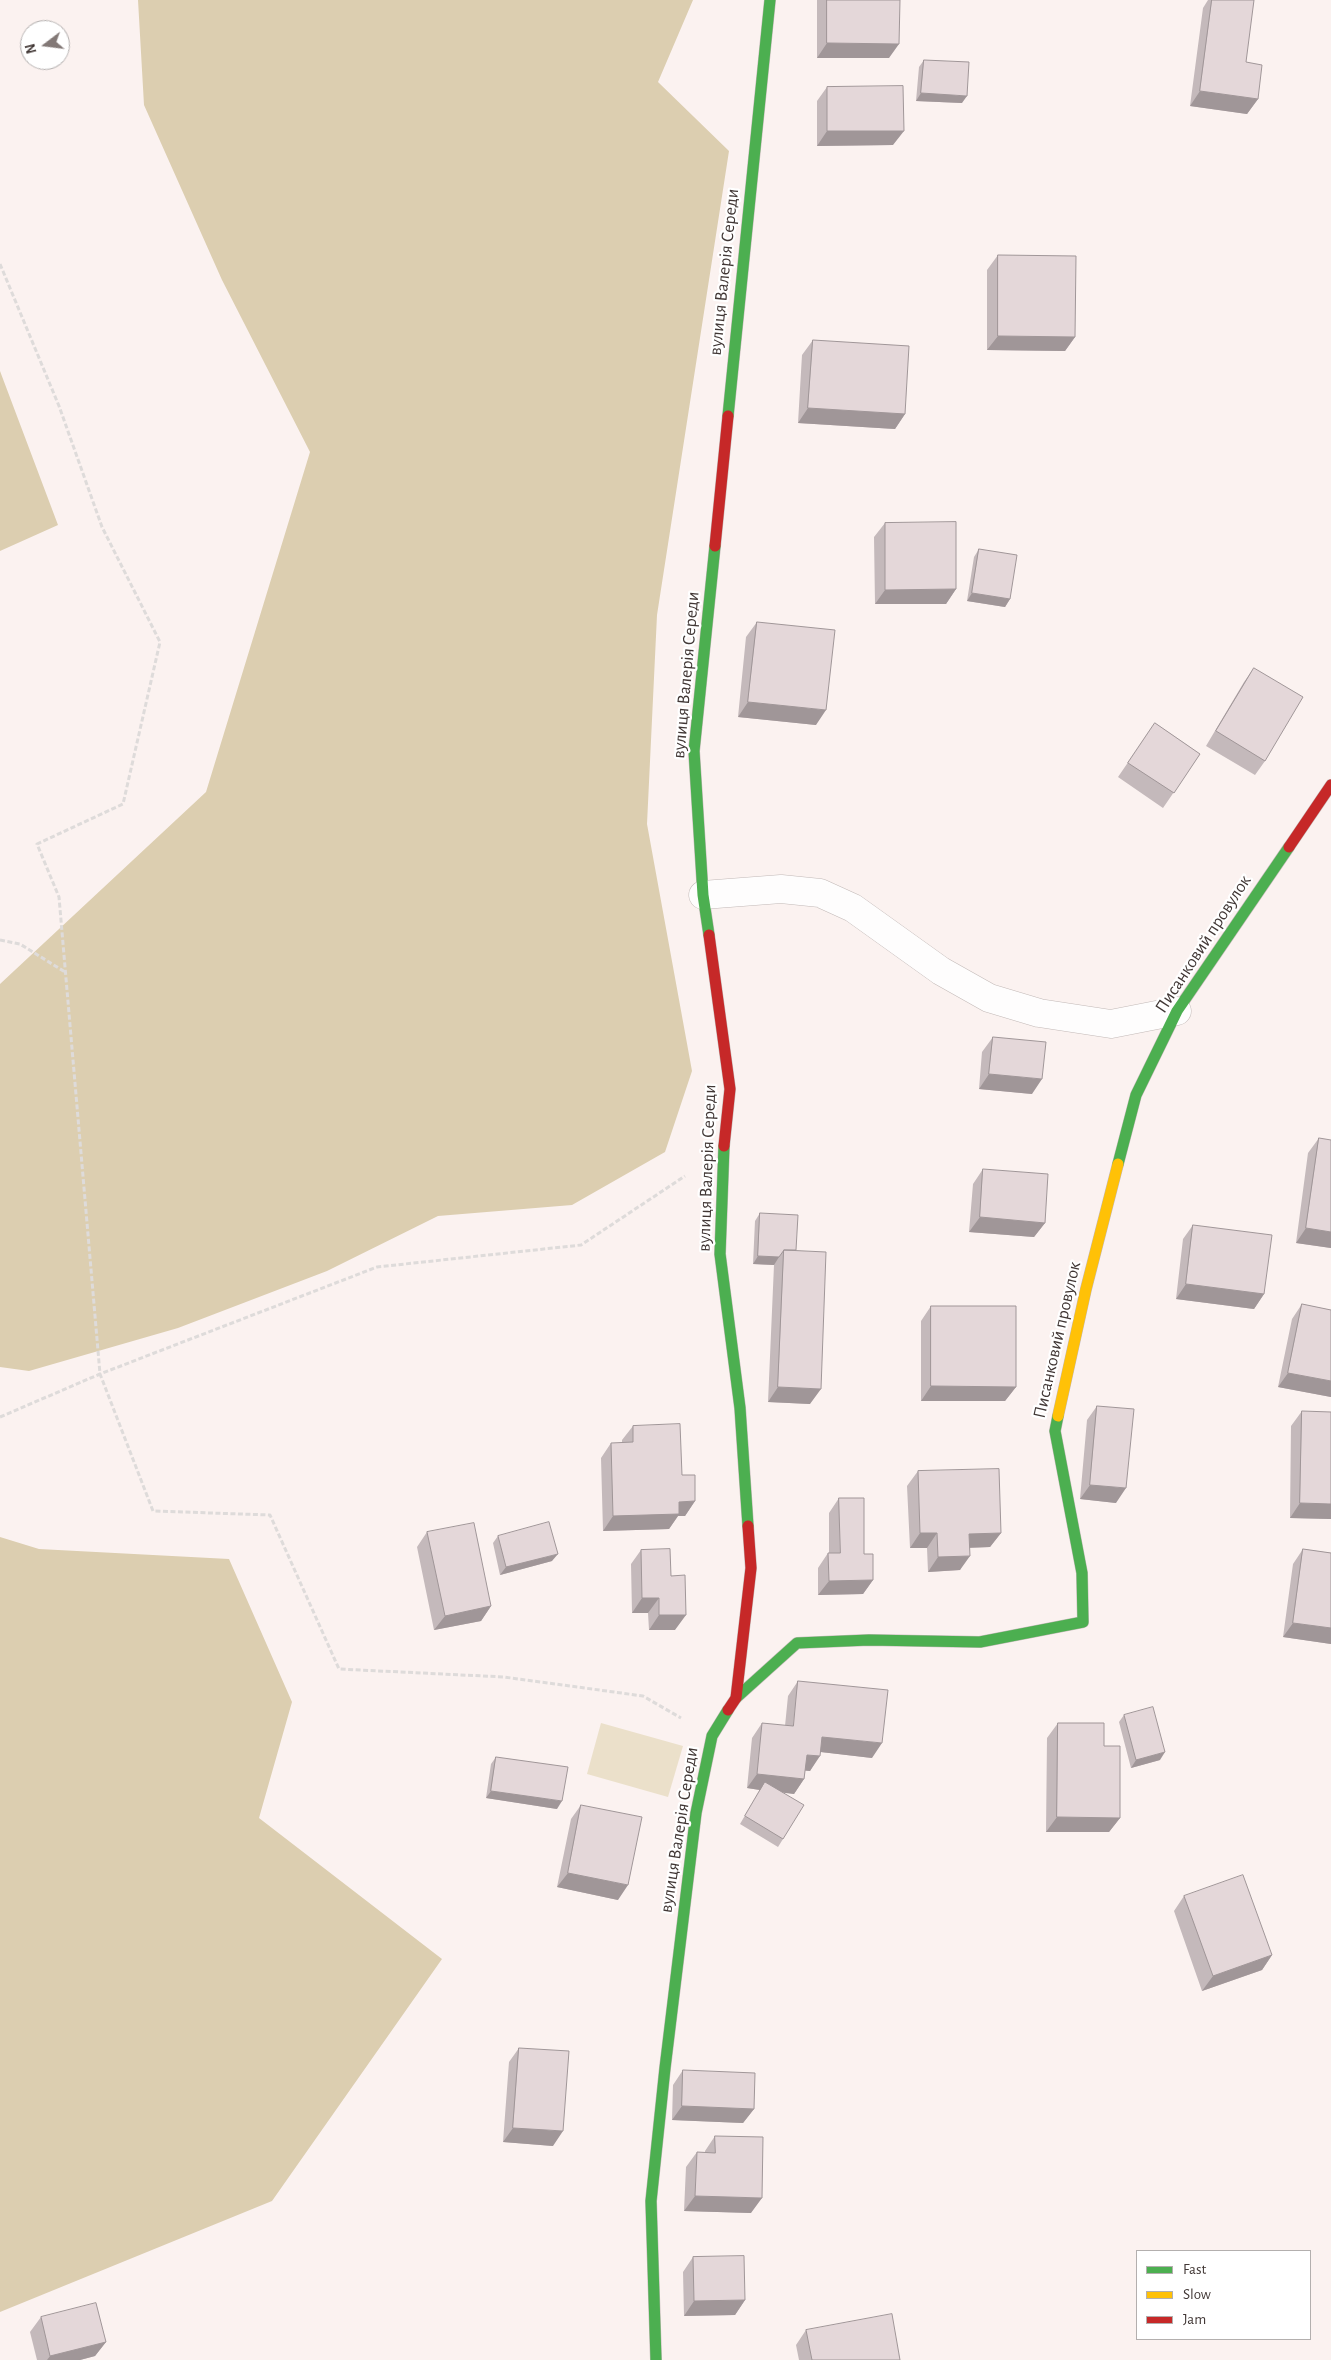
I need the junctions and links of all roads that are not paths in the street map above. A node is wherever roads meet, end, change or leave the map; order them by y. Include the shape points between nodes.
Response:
1 (770, 0) edge
2 (1331, 785) edge
3 (703, 895) junction
4 (1177, 1011) junction
5 (736, 1698) junction
6 (656, 2360) edge

1 - 3 street, вулиця Валерія Середи via 694,751
2 - 4 street, Писанковий провулок
3 - 4 street via 781,889 820,893 853,908 942,972 989,998 1038,1013 1111,1024
3 - 5 street, вулиця Валерія Середи via 730,1089 723,1150 720,1254 740,1408 750,1568
4 - 5 street, Писанковий провулок via 1136,1096 1086,1288 1055,1431 1082,1573 1083,1622 980,1642 869,1640 797,1643
5 - 6 street, вулиця Валерія Середи via 712,1736 696,1813 666,2058 651,2201

